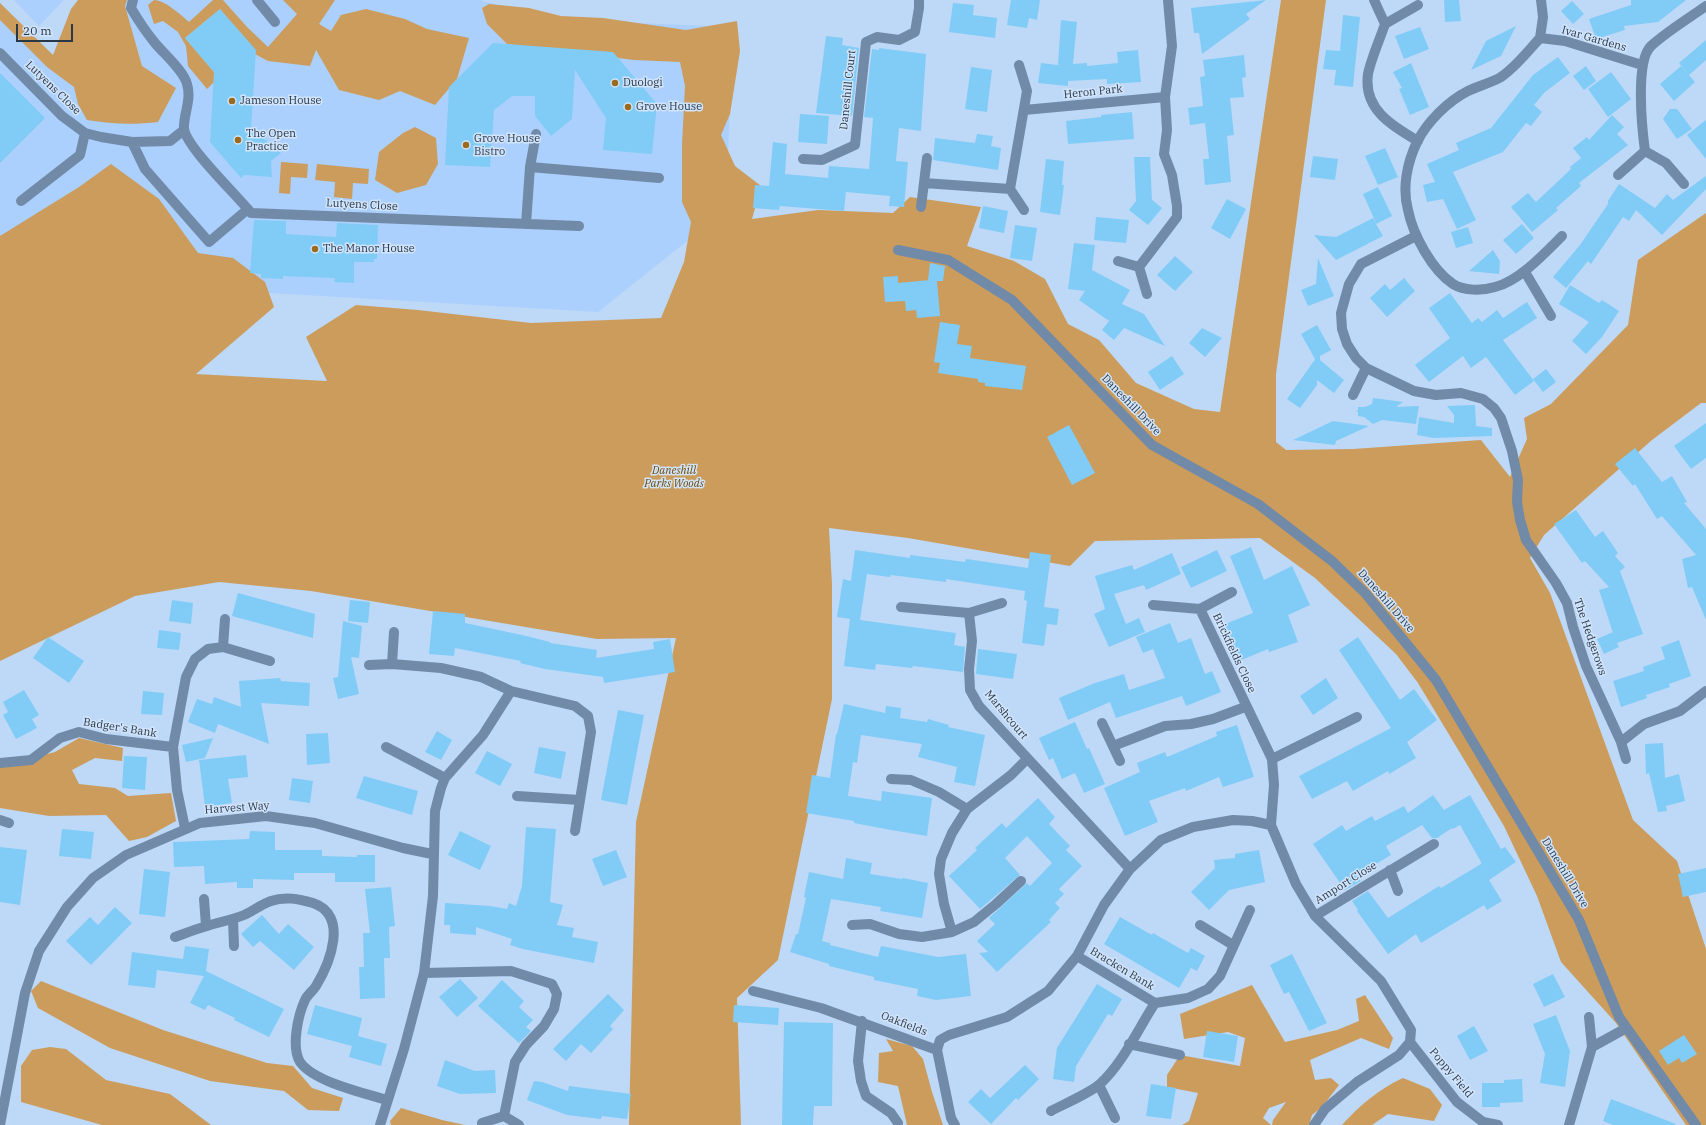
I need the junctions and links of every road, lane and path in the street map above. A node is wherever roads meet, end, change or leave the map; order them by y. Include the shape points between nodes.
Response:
1 (133, 0) edge
2 (257, 0) edge
3 (919, 0) edge
4 (1168, 0) edge
5 (1374, 0) edge
6 (1541, 0) edge
7 (1418, 4) dead end
8 (1706, 6) edge
9 (274, 22) dead end
10 (1385, 24) junction
11 (1540, 38) junction
12 (0, 53) edge
13 (1019, 65) dead end
14 (1642, 65) junction
15 (1165, 97) junction
16 (1024, 110) junction
17 (184, 130) junction
18 (85, 133) junction
19 (536, 134) dead end
20 (1418, 141) junction
21 (132, 142) junction
22 (1645, 151) junction
23 (927, 158) dead end
24 (803, 159) dead end
25 (530, 167) junction
26 (1618, 175) dead end
27 (659, 178) dead end
28 (924, 183) junction
29 (1684, 184) dead end
30 (1010, 189) junction
31 (20, 201) dead end
32 (921, 207) dead end
33 (248, 209) junction
34 (1024, 210) dead end
35 (526, 224) junction
36 (579, 226) dead end
37 (1416, 236) junction
38 (1562, 236) dead end
39 (898, 250) dead end
40 (1118, 261) dead end
41 (1139, 267) junction
42 (1525, 272) junction
43 (1147, 294) dead end
44 (1551, 316) dead end
45 (1366, 368) junction
46 (1353, 395) dead end
47 (1232, 592) dead end
48 (1002, 603) dead end
49 (1153, 605) dead end
50 (901, 607) dead end
51 (1200, 609) junction
52 (970, 613) junction
53 (225, 619) dead end
54 (394, 632) dead end
55 (223, 647) junction
56 (270, 661) dead end
57 (392, 664) junction
58 (369, 665) dead end
59 (1706, 690) edge
60 (511, 691) junction
61 (1246, 707) junction
62 (1357, 717) dead end
63 (1102, 723) dead end
64 (1621, 742) junction
65 (1113, 746) junction
66 (173, 747) junction
67 (386, 747) dead end
68 (1027, 758) junction
69 (1272, 759) junction
70 (1626, 759) dead end
71 (1120, 761) dead end
72 (0, 763) edge
73 (445, 778) junction
74 (891, 779) dead end
75 (517, 796) dead end
76 (580, 800) junction
77 (967, 809) junction
78 (1272, 825) junction
79 (185, 828) junction
80 (575, 831) dead end
81 (1434, 844) dead end
82 (432, 854) junction
83 (1130, 869) junction
84 (1390, 870) junction
85 (1021, 881) dead end
86 (1398, 891) dead end
87 (204, 899) dead end
88 (1250, 910) dead end
89 (1315, 916) junction
90 (233, 919) junction
91 (852, 925) dead end
92 (1200, 925) dead end
93 (206, 926) junction
94 (952, 932) junction
95 (176, 937) dead end
96 (1234, 945) junction
97 (234, 946) dead end
98 (1077, 956) junction
99 (424, 973) junction
100 (753, 991) dead end
101 (1155, 1003) junction
102 (1589, 1017) dead end
103 (862, 1021) junction
104 (1621, 1031) dead end
105 (1410, 1042) junction
106 (1129, 1044) junction
107 (1592, 1047) junction
108 (938, 1050) junction
109 (1180, 1055) dead end
110 (1098, 1085) junction
111 (387, 1100) junction
112 (1051, 1111) dead end
113 (504, 1116) junction
114 (1114, 1118) dead end
115 (482, 1123) dead end
116 (898, 1123) dead end
117 (1482, 1124) edge
118 (0, 1125) edge
119 (380, 1125) edge
120 (520, 1125) edge
121 (955, 1125) edge
122 (1314, 1125) edge
123 (1498, 1125) edge
124 (1569, 1125) edge
125 (1696, 1125) edge

1 - 17 street via 131,8 140,24 187,83 188,104
2 - 9 street
3 - 24 street, Daneshill Court via 915,32 899,40 877,38 866,42 855,145 822,160
4 - 15 street via 1172,46
5 - 10 street
6 - 11 street via 1543,17
7 - 10 street
8 - 14 street via 1650,47
10 - 20 street via 1368,74 1369,93 1375,109 1394,127
11 - 14 street, Ivar Gardens via 1565,41
11 - 20 street via 1517,64 1501,77 1467,91 1450,102
12 - 18 street, Lutyens Close via 62,116
13 - 16 street via 1026,91
14 - 22 street via 1641,121
15 - 16 street, Heron Park
15 - 41 street via 1167,130 1164,154 1172,175 1177,217
16 - 30 street
17 - 21 street, Lutyens Close via 170,141
17 - 33 street via 198,154
18 - 21 street, Lutyens Close
18 - 31 street via 80,155
19 - 25 street
20 - 37 street via 1409,162 1406,179 1407,210
21 - 33 street via 145,169 209,242
22 - 26 street
22 - 29 street via 1666,163
23 - 28 street
25 - 27 street
25 - 35 street
28 - 30 street
28 - 32 street
30 - 34 street
33 - 35 street, Lutyens Close via 251,212
35 - 36 street, Lutyens Close
37 - 42 street via 1433,264 1454,284 1476,290 1496,287
37 - 45 street via 1361,264 1349,284 1341,313 1342,329 1347,344
38 - 42 street
39 - 125 street, Daneshill Drive via 948,260 1012,300 1152,444 1258,504 1332,561 1366,594 1436,680 1579,920 1619,1017
40 - 41 street
41 - 43 street
42 - 44 street
45 - 46 street
45 - 64 street, The Hedgerows via 1414,391 1436,396 1461,393 1482,399 1494,408 1501,418 1518,480 1517,502 1526,540 1567,603 1586,666
47 - 51 street, Brickfields Close
48 - 52 street
49 - 51 street, Brickfields Close
50 - 52 street
51 - 61 street, Brickfields Close
52 - 68 street, Marshcourt via 970,690 979,706
53 - 55 street
54 - 57 street
55 - 56 street
55 - 66 street via 208,649 195,659 186,677
57 - 58 street
57 - 60 street via 441,668 474,676
59 - 64 street via 1680,711 1644,724
60 - 73 street via 483,735
60 - 76 street via 575,706 588,716 591,732
61 - 65 street, Brickfields Close via 1213,719 1165,726
61 - 69 street, Brickfields Close
62 - 69 street
63 - 65 street
64 - 70 street, The Hedgerows
65 - 71 street
66 - 72 street, Badger's Bank via 106,739 79,732 60,738 31,760
66 - 79 street via 177,790
67 - 73 street
68 - 77 street via 1011,775
68 - 83 street, Marshcourt
69 - 78 street, Brickfields Close
73 - 82 street via 435,811
74 - 77 street via 911,780 939,792
75 - 76 street
76 - 80 street
77 - 94 street via 952,833 941,859 939,874
78 - 83 street via 1233,820 1193,827 1161,840
78 - 89 street via 1296,884
79 - 82 street, Harvest Way via 207,822 266,816 315,823
79 - 118 street, Harvest Way via 126,855 93,878 67,907 39,951 25,992
81 - 84 street, Amport Close
82 - 99 street via 432,896
83 - 98 street via 1104,905
84 - 86 street, Amport Close
84 - 89 street, Amport Close
85 - 94 street via 974,922
87 - 93 street
88 - 96 street, Bracken Bank
89 - 105 street via 1380,981 1411,1030
90 - 93 street
90 - 97 street
90 - 111 street via 272,900 296,898 316,904 330,915 334,942 316,986 305,999 298,1020 296,1044 299,1060 305,1068 324,1080
91 - 94 street via 870,924 899,934 922,937
92 - 96 street
93 - 95 street
96 - 101 street, Bracken Bank via 1220,976 1208,989 1188,998
98 - 101 street, Bracken Bank
98 - 108 street via 1048,991 1007,1017 940,1040
99 - 111 street via 404,1049
99 - 113 street via 512,971 552,984 557,994 554,1009 544,1026 526,1045 515,1062
100 - 103 street, Oakfields
101 - 106 street, Bracken Bank
102 - 107 street
103 - 108 street, Oakfields
103 - 116 street via 858,1061 866,1096 891,1113
104 - 107 street
105 - 117 street, Poppy Field via 1457,1102
105 - 122 street via 1399,1055 1357,1082 1326,1109
106 - 109 street
106 - 110 street, Bracken Bank via 1121,1061
107 - 124 street
108 - 121 street via 951,1118
110 - 112 street, Bracken Bank
110 - 114 street
111 - 119 street
113 - 115 street
113 - 120 street
117 - 123 street, Poppy Field

